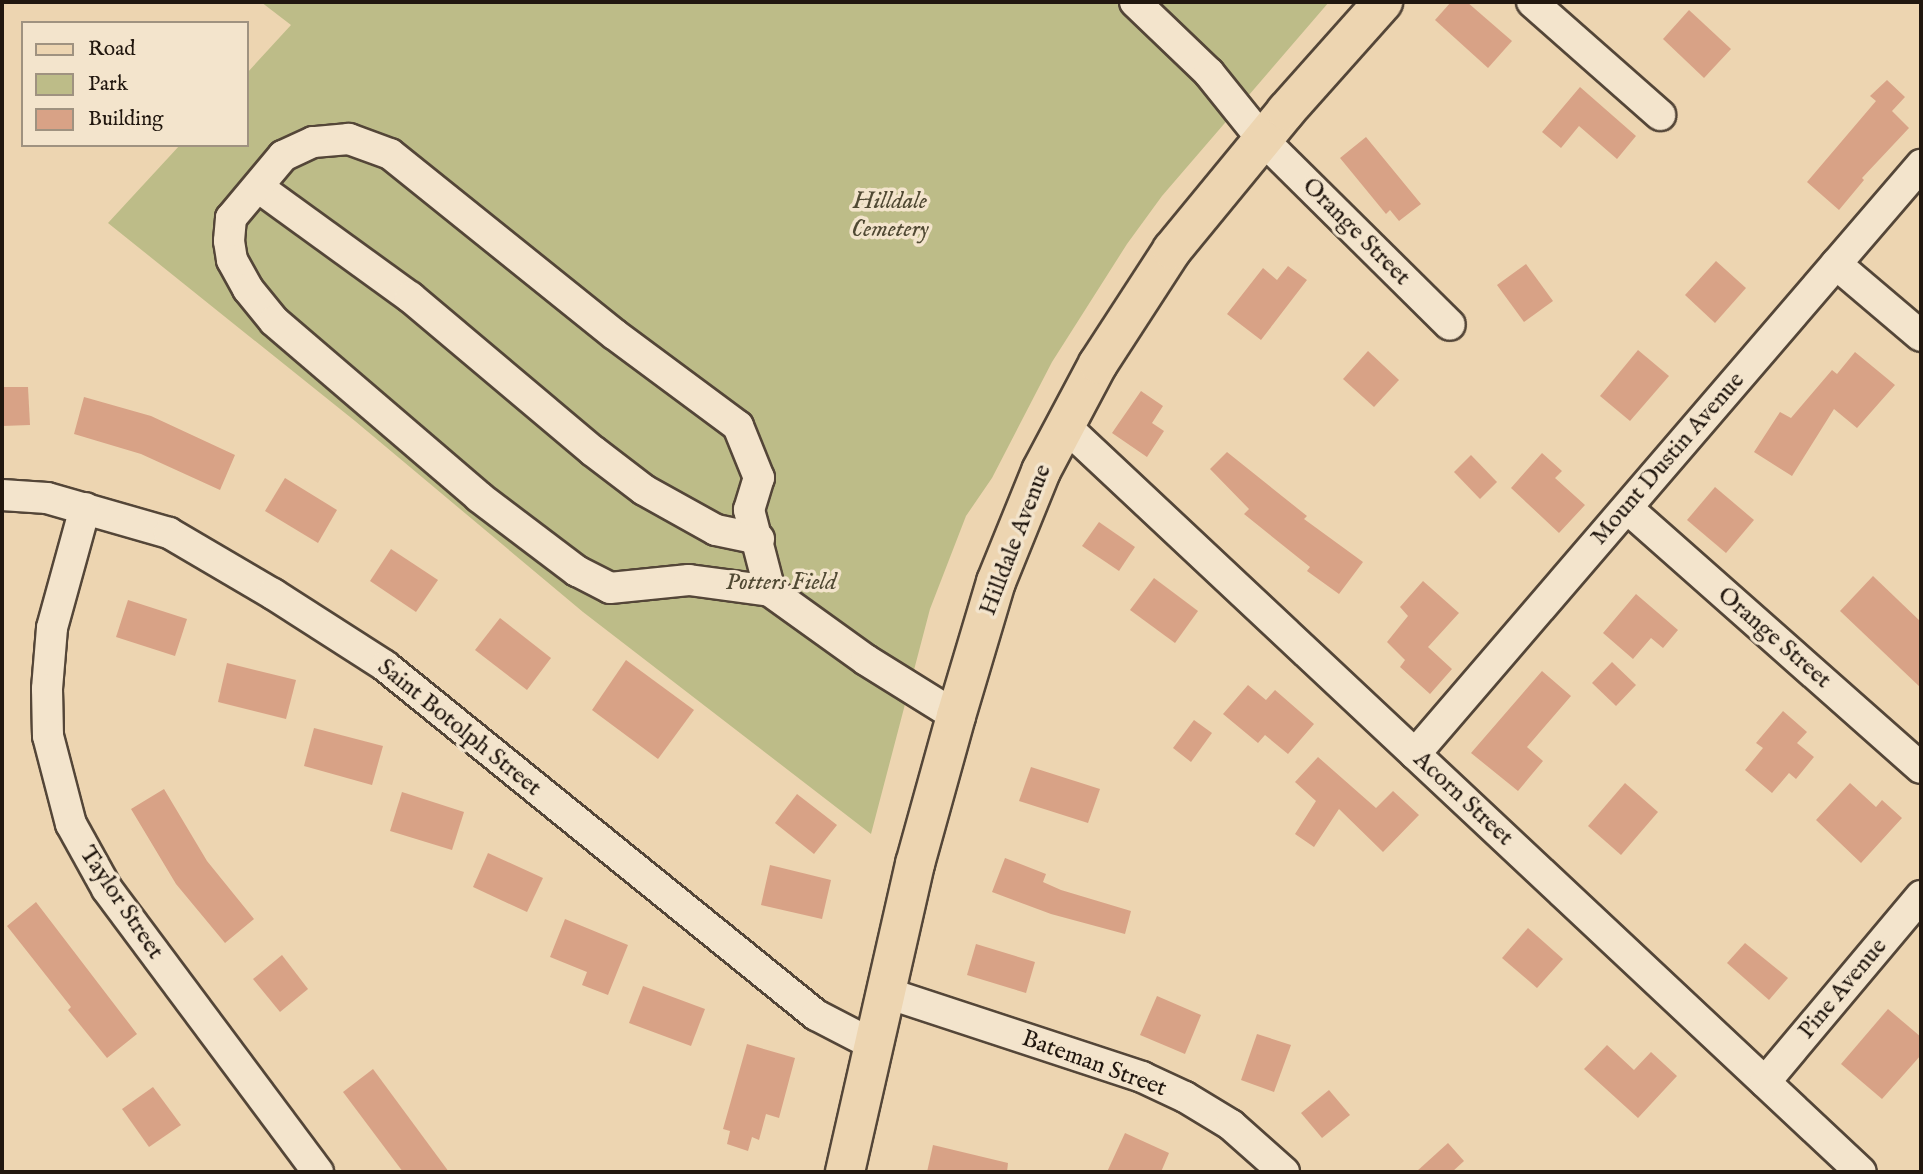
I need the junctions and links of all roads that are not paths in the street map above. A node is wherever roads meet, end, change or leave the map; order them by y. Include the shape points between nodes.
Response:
1 (1135, 2) edge
2 (1382, 2) edge
3 (1532, 2) edge
4 (1660, 115) dead end
5 (1262, 139) junction
6 (1921, 165) edge
7 (258, 187) junction
8 (1836, 264) junction
9 (1450, 325) dead end
10 (1921, 336) edge
11 (1064, 425) junction
12 (2, 495) edge
13 (85, 508) junction
14 (1627, 508) junction
15 (759, 539) junction
16 (770, 591) junction
17 (956, 716) junction
18 (1415, 754) junction
19 (1921, 768) edge
20 (1921, 896) edge
21 (884, 992) junction
22 (873, 1044) junction
23 (1765, 1082) junction
24 (318, 1172) edge
25 (845, 1172) edge
26 (1284, 1172) edge
27 (1861, 1172) edge

1 - 5 street, Orange Street via 1209,73
2 - 5 main road, Hilldale Avenue
3 - 4 street
5 - 9 street, Orange Street
5 - 11 main road, Hilldale Avenue via 1130,310
6 - 8 street, Mount Dustin Avenue
7 - 15 street via 410,297 644,490 716,530
7 - 15 street via 283,156 313,142 349,139 390,154 614,334 738,426 759,478 749,510
7 - 16 street via 231,218 232,260 248,289 275,321 479,497 577,571 610,588 689,580
8 - 10 street
8 - 14 street, Mount Dustin Avenue
11 - 17 main road, Hilldale Avenue via 1017,526
11 - 18 street, Acorn Street
12 - 13 street, Saint Botolph Street via 47,498
13 - 22 street, Saint Botolph Street via 169,533 385,666 817,1015
13 - 24 street, Taylor Street via 51,628 47,688 48,736 71,824 107,889
14 - 18 street, Mount Dustin Avenue
14 - 19 street, Orange Street
15 - 16 street
16 - 17 street via 866,660
17 - 21 main road, Hilldale Avenue
18 - 23 street, Acorn Street
20 - 23 street, Pine Avenue
21 - 22 main road, Hilldale Avenue
21 - 26 street, Bateman Street via 1142,1077 1231,1125
22 - 25 main road, Hilldale Avenue
23 - 27 street, Acorn Street

